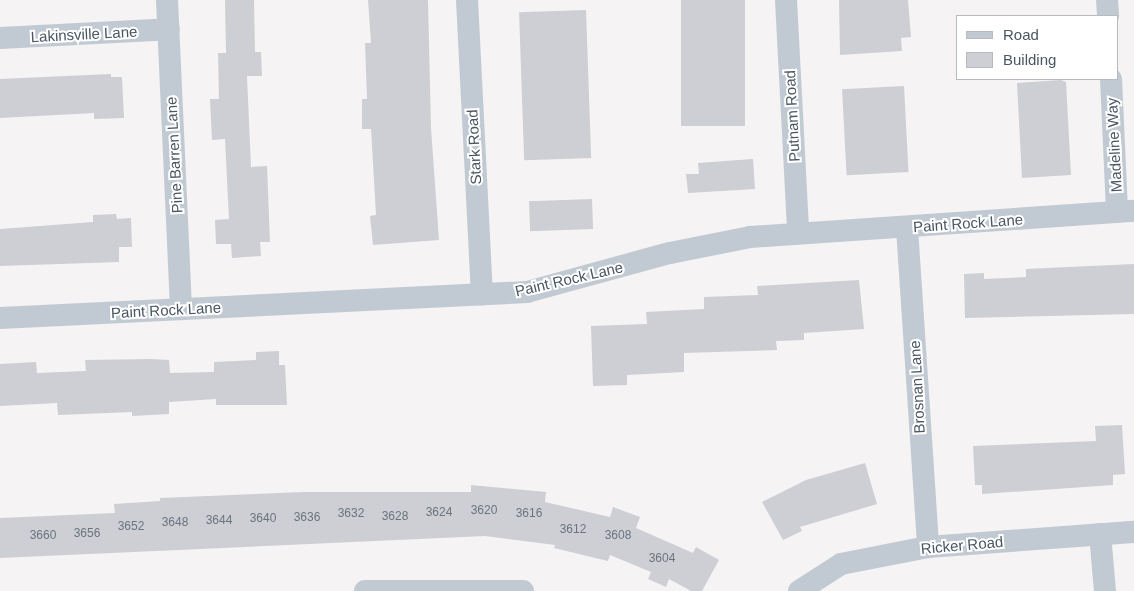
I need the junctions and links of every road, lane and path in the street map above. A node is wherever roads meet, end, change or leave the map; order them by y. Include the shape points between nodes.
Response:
1 (167, 0) edge
2 (467, 0) edge
3 (786, 0) edge
4 (1107, 0) edge
5 (1108, 15) edge
6 (168, 29) junction
7 (0, 38) edge
8 (1111, 80) edge
9 (1126, 212) edge
10 (907, 228) junction
11 (798, 232) junction
12 (482, 295) junction
13 (181, 309) junction
14 (0, 318) edge
15 (1134, 532) edge
16 (1100, 534) junction
17 (928, 546) junction
18 (365, 591) edge
19 (523, 591) edge
20 (799, 591) edge
21 (1105, 591) edge

1 - 6 street, Pine Barren Lane
2 - 12 street, Stark Road
3 - 11 street, Putnam Road
4 - 5 street
6 - 7 street, Lakinsville Lane
6 - 13 street, Pine Barren Lane
8 - 9 street, Madeline Way
9 - 10 street, Paint Rock Lane
10 - 11 street, Paint Rock Lane
10 - 17 street, Brosnan Lane
11 - 12 street, Paint Rock Lane via 750,237 670,253 527,292
12 - 13 street, Paint Rock Lane
13 - 14 street, Paint Rock Lane
15 - 16 street, Ricker Road
16 - 17 street, Ricker Road
16 - 21 street
17 - 20 street, Ricker Road via 841,564
18 - 19 street

